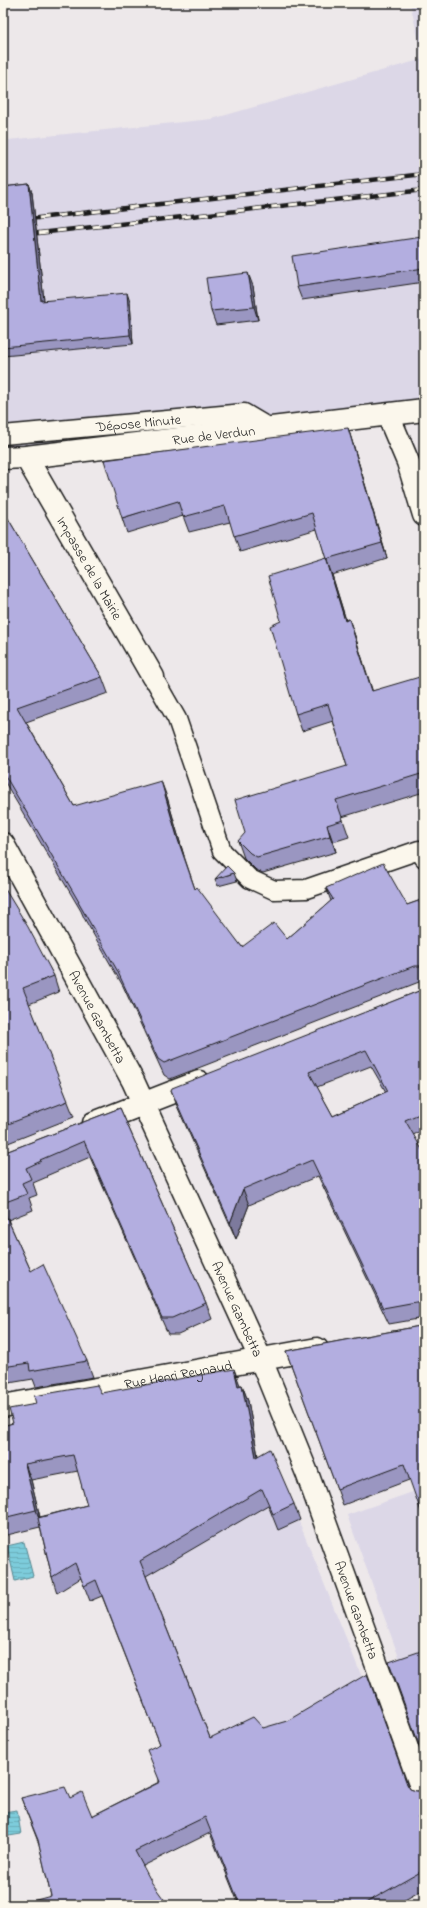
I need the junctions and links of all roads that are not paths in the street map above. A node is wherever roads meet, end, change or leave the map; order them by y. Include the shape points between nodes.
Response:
1 (424, 410) edge
2 (388, 415) junction
3 (271, 428) junction
4 (3, 435) edge
5 (26, 457) junction
6 (3, 458) edge
7 (424, 515) edge
8 (153, 678) joint
9 (3, 844) edge
10 (424, 858) edge
11 (220, 1074) edge
12 (144, 1103) junction
13 (77, 1130) edge
14 (339, 1345) edge
15 (261, 1360) junction
16 (3, 1406) edge
17 (424, 1796) edge

1 - 2 street, Rue de Verdun
2 - 3 street, Rue de Verdun
2 - 7 street via 408,462
3 - 4 lane, Dépose Minute via 244,414
3 - 5 street, Rue de Verdun
5 - 6 street, Rue de Verdun
5 - 8 street, Impasse de la Mairie
8 - 10 lane via 177,719 222,851 250,879 274,890 306,889 419,850
9 - 12 street, Avenue Gambetta
11 - 12 street
12 - 13 street
12 - 15 street, Avenue Gambetta
14 - 15 street, Rue Henri Reynaud
15 - 16 street, Rue Henri Reynaud
15 - 17 street, Avenue Gambetta via 306,1473

